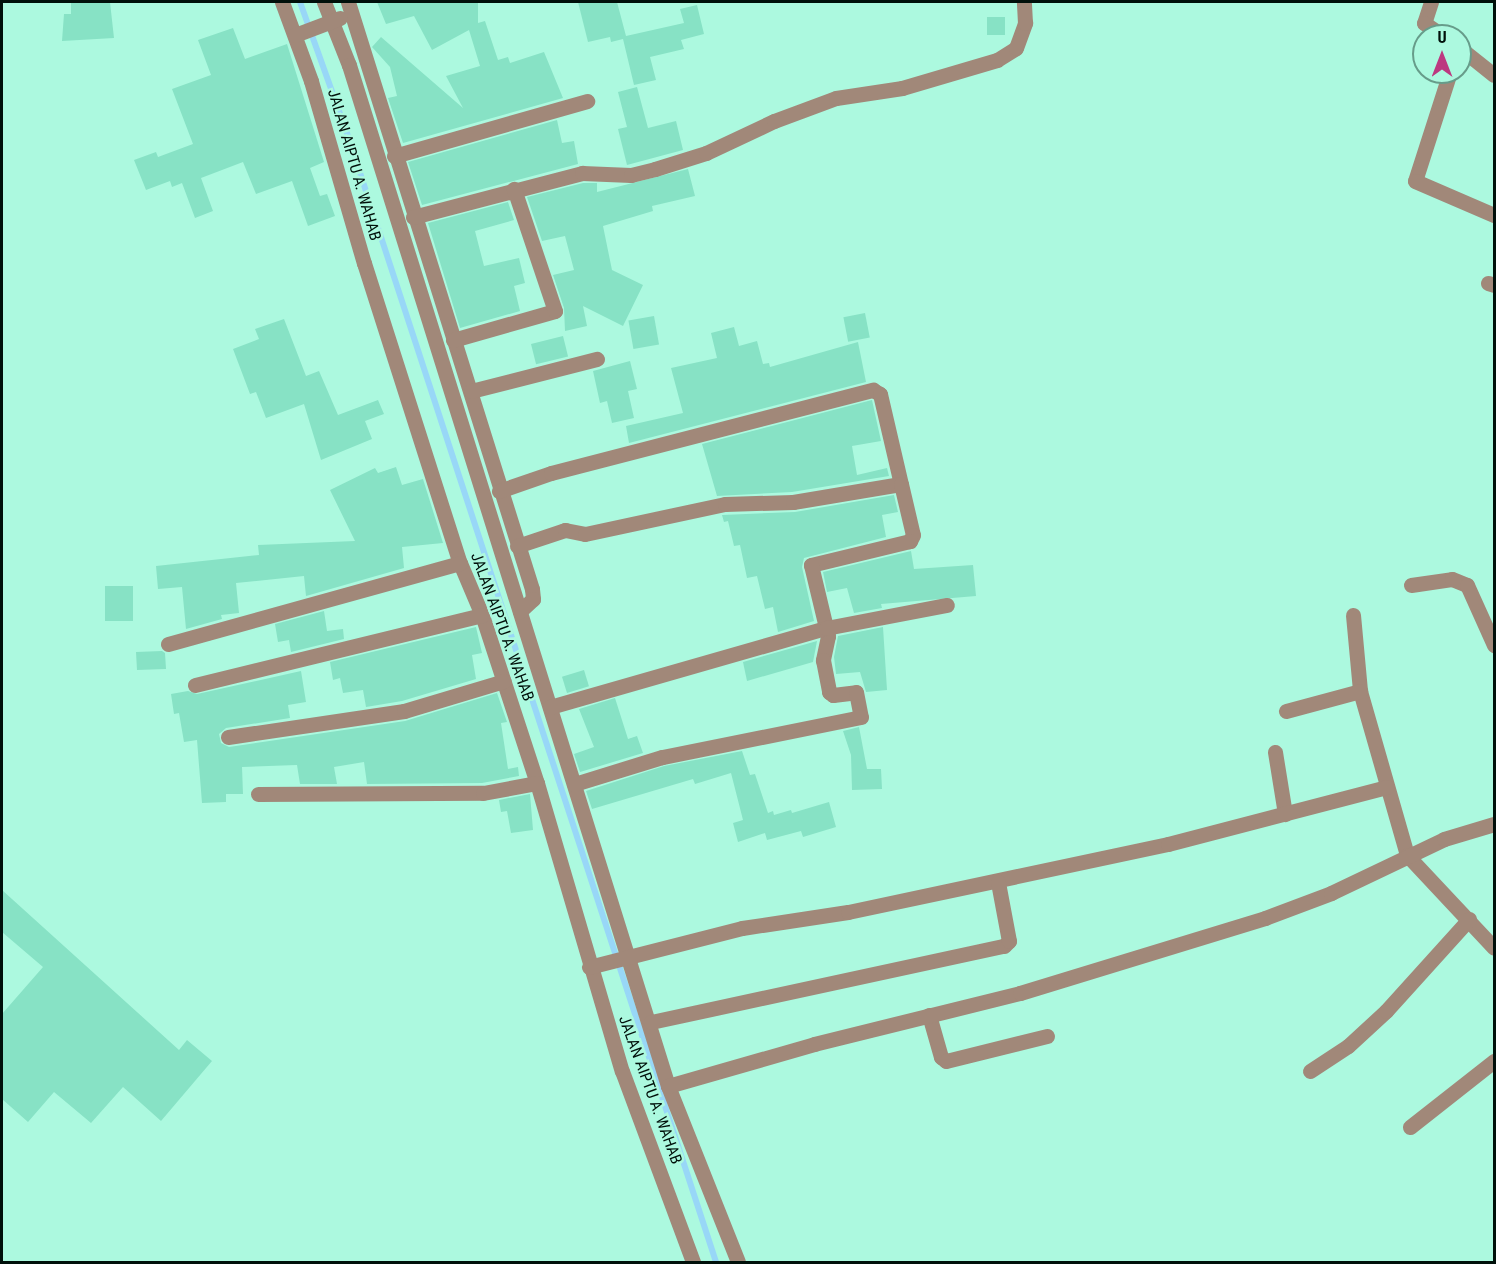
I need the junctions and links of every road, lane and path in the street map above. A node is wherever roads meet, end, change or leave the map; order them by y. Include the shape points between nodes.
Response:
1 (282, 2) edge
2 (324, 2) edge
3 (1024, 2) edge
4 (1431, 2) edge
5 (350, 8) edge
6 (328, 22) junction
7 (1425, 24) edge
8 (297, 34) junction
9 (1472, 58) edge
10 (1494, 75) edge
11 (1446, 84) edge
12 (587, 101) dead end
13 (394, 156) junction
14 (514, 189) junction
15 (1494, 215) edge
16 (413, 217) junction
17 (453, 340) junction
18 (597, 359) dead end
19 (471, 391) junction
20 (901, 484) junction
21 (499, 491) junction
22 (517, 546) junction
23 (460, 563) junction
24 (1411, 585) dead end
25 (947, 605) dead end
26 (520, 611) junction
27 (482, 615) junction
28 (1353, 615) dead end
29 (826, 628) junction
30 (168, 644) dead end
31 (1494, 645) edge
32 (504, 681) junction
33 (195, 685) dead end
34 (1360, 691) junction
35 (550, 707) junction
36 (1286, 711) dead end
37 (228, 737) dead end
38 (1275, 752) dead end
39 (537, 783) junction
40 (574, 784) junction
41 (1387, 787) junction
42 (258, 794) dead end
43 (1285, 814) junction
44 (1494, 824) edge
45 (1407, 855) junction
46 (998, 882) junction
47 (1469, 919) junction
48 (1494, 948) edge
49 (624, 958) junction
50 (591, 967) junction
51 (929, 1015) junction
52 (651, 1022) junction
53 (1047, 1036) dead end
54 (1494, 1061) edge
55 (1310, 1071) dead end
56 (668, 1086) junction
57 (1410, 1127) dead end
58 (693, 1263) edge
59 (738, 1263) edge

1 - 8 street, JALAN AIPTU A. WAHAB
2 - 6 street
3 - 14 street via 1024,23 1016,48 997,60 902,88 837,98 774,121 706,153 655,169 631,175 590,172
4 - 7 street
5 - 6 street
5 - 13 street
6 - 8 street
6 - 26 street
8 - 23 street, JALAN AIPTU A. WAHAB
9 - 10 street
11 - 15 street via 1415,181
12 - 13 street
13 - 16 street
14 - 16 street
14 - 17 street via 555,311
16 - 17 street
17 - 19 street
18 - 19 street
19 - 21 street
20 - 21 street via 880,394 873,390 551,473
20 - 22 street via 794,502 725,504 585,534 565,530
20 - 29 street via 913,535 910,541 811,565
21 - 22 street
22 - 26 street via 533,595 531,603
23 - 27 street, JALAN AIPTU A. WAHAB
23 - 30 street
24 - 31 street via 1452,579 1467,585
25 - 29 street
26 - 35 street
27 - 32 street, JALAN AIPTU A. WAHAB
27 - 33 street
28 - 34 street
29 - 35 street
29 - 40 street via 824,660 829,692 856,692 862,716 858,719 695,750
32 - 37 street via 404,711
32 - 39 street, JALAN AIPTU A. WAHAB
34 - 36 street
34 - 41 street
35 - 40 street
38 - 43 street
39 - 42 street via 466,794
39 - 50 street, JALAN AIPTU A. WAHAB
40 - 49 street
41 - 43 street
41 - 45 street
43 - 46 street
44 - 45 street
45 - 47 street
45 - 51 street via 1331,893 1265,918 1020,993
46 - 49 street via 742,928
46 - 52 street via 1009,941 1004,946
47 - 48 street
47 - 55 street via 1386,1011 1348,1046
49 - 50 street
49 - 52 street
50 - 58 street, JALAN AIPTU A. WAHAB via 622,1071
51 - 53 street via 941,1058 946,1061
51 - 56 street
52 - 56 street
54 - 57 street
56 - 59 street

